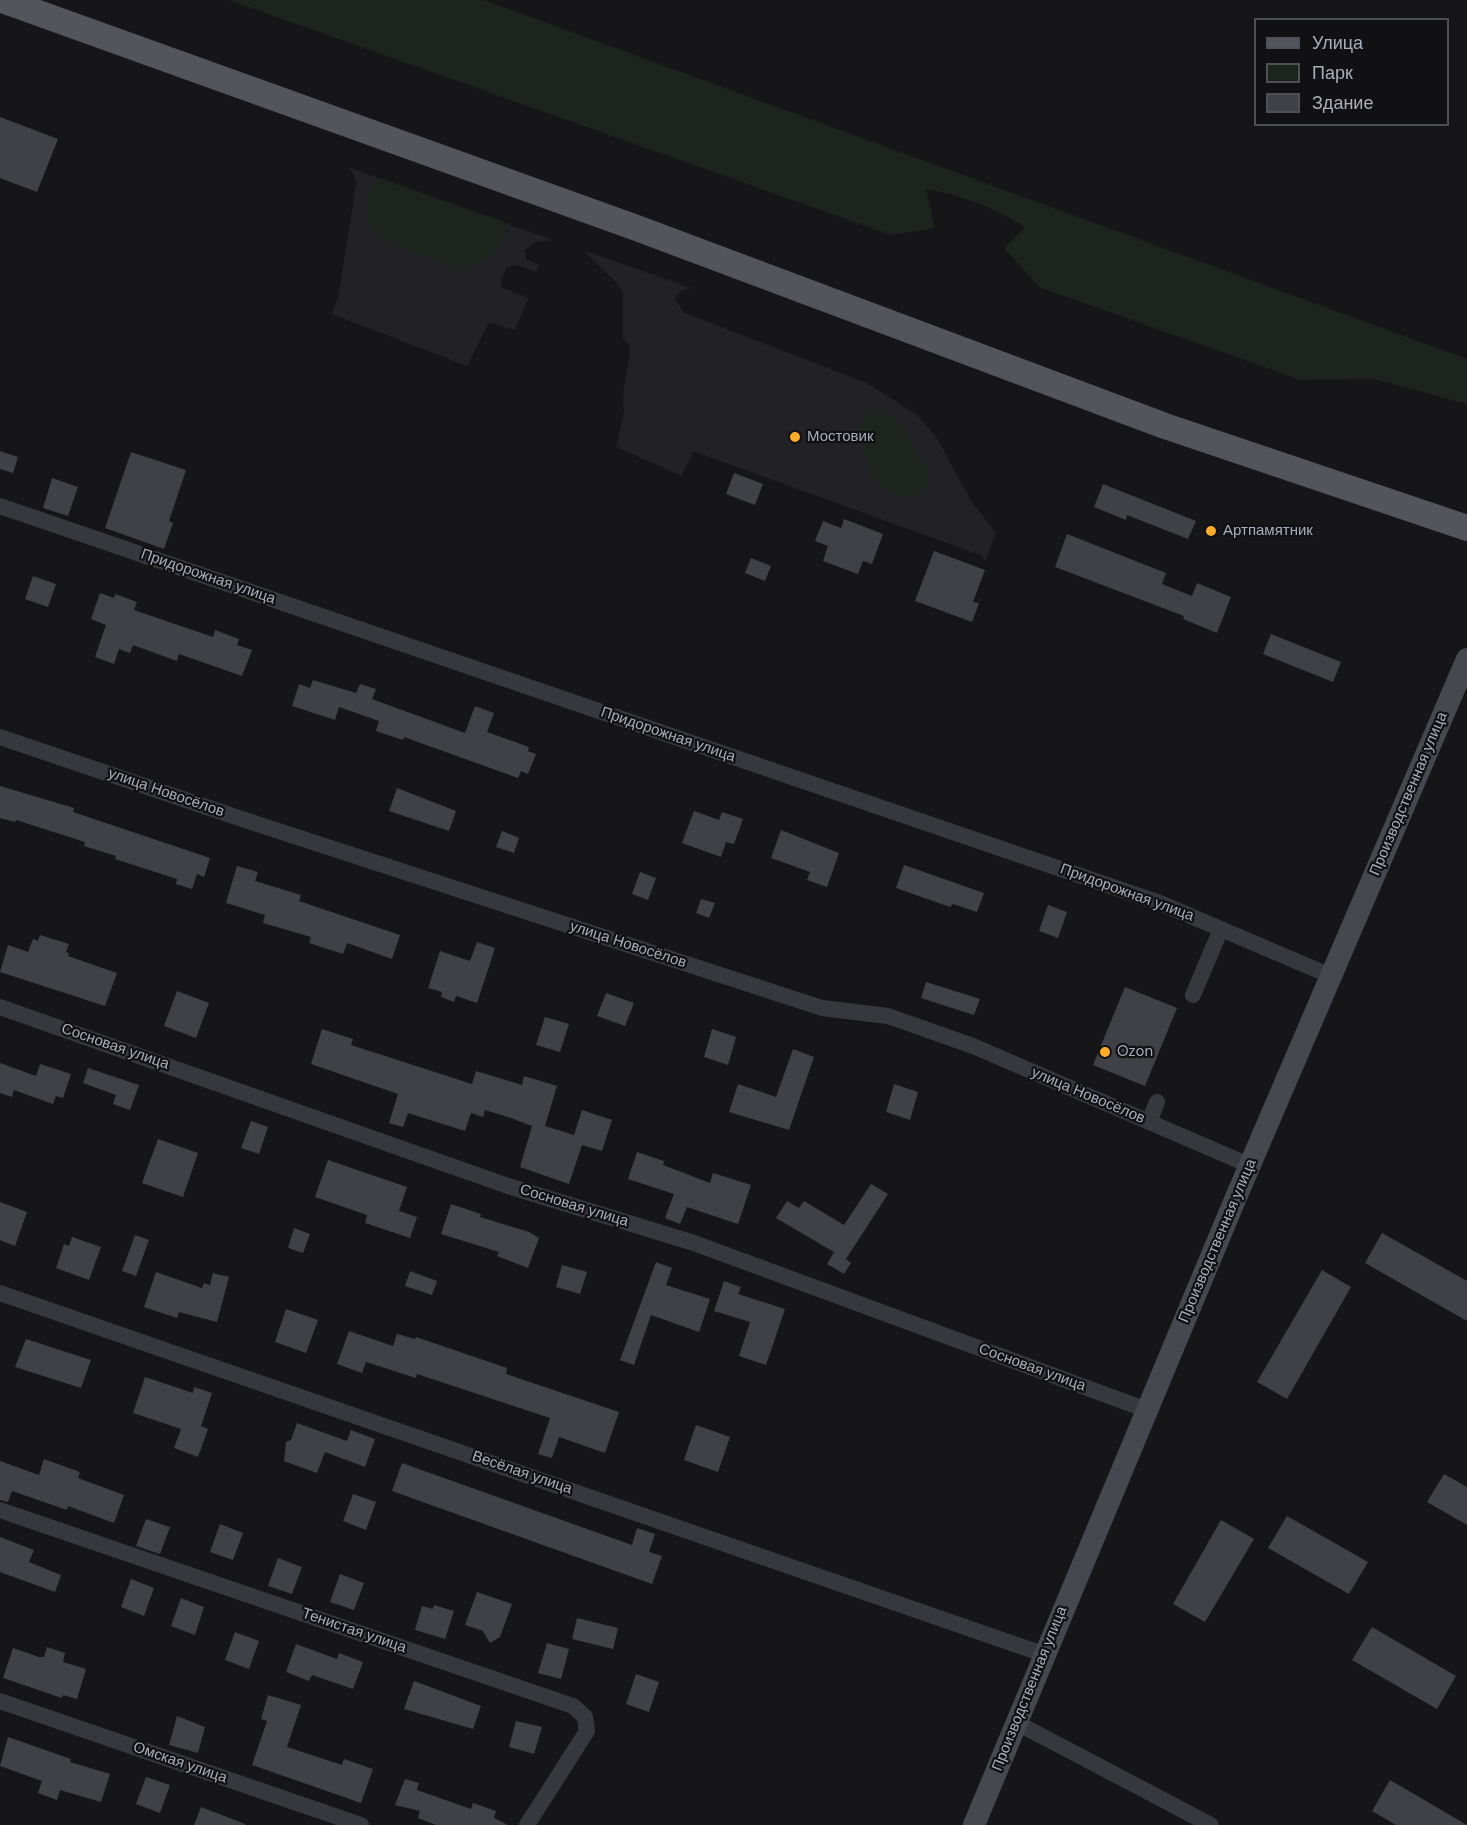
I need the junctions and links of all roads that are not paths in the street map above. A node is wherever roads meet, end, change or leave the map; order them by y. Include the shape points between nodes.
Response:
1 (2, 0) edge
2 (0, 506) edge
3 (1467, 528) edge
4 (1467, 659) edge
5 (0, 737) edge
6 (1221, 928) junction
7 (1331, 976) junction
8 (1194, 995) dead end
9 (0, 1007) edge
10 (1157, 1101) dead end
11 (1149, 1122) junction
12 (1249, 1165) junction
13 (0, 1293) edge
14 (1147, 1410) junction
15 (0, 1510) edge
16 (1043, 1654) junction
17 (0, 1701) edge
18 (1017, 1723) junction
19 (361, 1825) edge
20 (527, 1825) edge
21 (974, 1825) edge
22 (1211, 1825) edge

1 - 3 main road via 634,227 1166,426
2 - 6 street, Придорожная улица via 1160,903
4 - 7 street, Производственная улица
5 - 11 street, улица Новосёлов via 822,1008 888,1016 973,1047
6 - 7 street, Придорожная улица
6 - 8 street
7 - 12 street, Производственная улица
9 - 14 street, Сосновая улица via 508,1186 694,1243
10 - 11 street
11 - 12 street, улица Новосёлов
12 - 14 street, Производственная улица
13 - 16 street, Весёлая улица
14 - 16 street, Производственная улица
15 - 20 street, Тенистая улица via 573,1706 585,1717 587,1731
16 - 18 street, Производственная улица
17 - 19 street, Омская улица
18 - 21 street, Производственная улица
18 - 22 street

